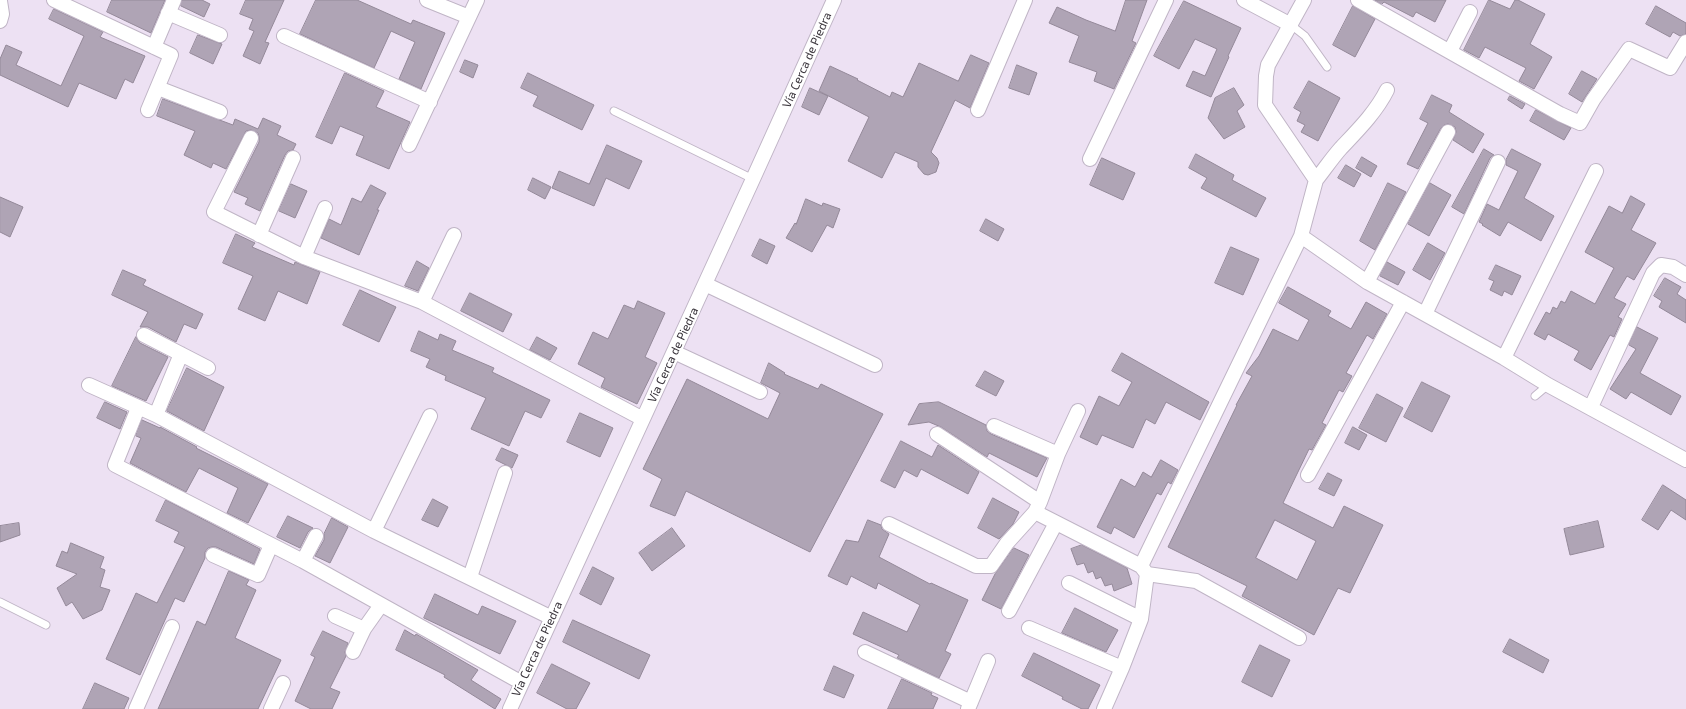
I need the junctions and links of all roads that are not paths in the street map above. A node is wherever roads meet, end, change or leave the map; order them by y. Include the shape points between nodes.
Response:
1 (54, 0) edge
2 (174, 0) edge
3 (427, 0) edge
4 (476, 0) edge
5 (834, 0) edge
6 (1025, 0) edge
7 (1166, 0) edge
8 (1244, 0) edge
9 (1304, 0) edge
10 (1358, 0) edge
11 (0, 1) edge
12 (1470, 12) dead end
13 (168, 13) junction
14 (468, 17) junction
15 (0, 21) edge
16 (1291, 25) junction
17 (220, 35) dead end
18 (284, 36) dead end
19 (1686, 42) edge
20 (154, 46) junction
21 (1450, 51) junction
22 (1327, 67) dead end
23 (158, 88) junction
24 (1387, 90) dead end
25 (430, 102) junction
26 (148, 110) dead end
27 (978, 110) dead end
28 (614, 111) dead end
29 (220, 112) dead end
30 (1448, 132) dead end
31 (251, 138) dead end
32 (409, 145) dead end
33 (293, 158) dead end
34 (1090, 159) dead end
35 (1498, 162) dead end
36 (1596, 171) dead end
37 (754, 179) junction
38 (1316, 180) junction
39 (326, 208) dead end
40 (259, 235) junction
41 (454, 235) dead end
42 (1301, 236) junction
43 (304, 257) junction
44 (1686, 275) edge
45 (1367, 282) junction
46 (706, 284) junction
47 (422, 302) junction
48 (1403, 302) junction
49 (1425, 314) junction
50 (144, 335) dead end
51 (674, 352) junction
52 (181, 354) junction
53 (1504, 358) junction
54 (875, 365) dead end
55 (208, 368) dead end
56 (89, 385) dead end
57 (1548, 385) junction
58 (760, 392) dead end
59 (1535, 396) dead end
60 (1591, 407) junction
61 (138, 408) junction
62 (1078, 411) dead end
63 (156, 415) junction
64 (430, 416) dead end
65 (643, 419) junction
66 (994, 426) dead end
67 (937, 434) dead end
68 (1058, 454) junction
69 (1686, 460) edge
70 (505, 473) dead end
71 (1308, 475) dead end
72 (1038, 507) junction
73 (1056, 523) junction
74 (889, 524) dead end
75 (374, 531) junction
76 (316, 536) dead end
77 (271, 545) junction
78 (213, 555) dead end
79 (303, 561) junction
80 (1144, 570) junction
81 (470, 577) junction
82 (1069, 583) dead end
83 (0, 602) edge
84 (381, 605) junction
85 (1009, 611) dead end
86 (335, 616) dead end
87 (552, 618) junction
88 (1141, 619) junction
89 (46, 625) dead end
90 (172, 627) dead end
91 (1029, 628) dead end
92 (364, 629) junction
93 (1299, 638) dead end
94 (353, 652) dead end
95 (865, 652) dead end
96 (988, 661) dead end
97 (1122, 668) junction
98 (283, 683) dead end
99 (522, 683) junction
100 (969, 705) edge
101 (136, 709) edge
102 (271, 709) edge
103 (510, 709) edge
104 (1104, 709) edge

1 - 20 street
2 - 13 street
3 - 14 street
4 - 14 street
5 - 37 street, Vía Cerca de Piedra
6 - 27 street
7 - 34 street
8 - 16 street
9 - 16 street
10 - 21 street
11 - 15 street
12 - 21 street
13 - 17 street
13 - 20 street
14 - 25 street
16 - 22 lane via 1305,36
16 - 38 street via 1268,65 1265,105
18 - 25 street
19 - 21 street via 1670,68 1630,49 1593,100 1580,123
20 - 23 street via 171,55
23 - 26 street
23 - 29 street
24 - 38 street via 1380,103
25 - 32 street
28 - 37 lane
30 - 45 street
31 - 40 street via 214,212
33 - 40 street
35 - 49 street
36 - 53 street
37 - 46 street, Vía Cerca de Piedra
38 - 42 street
39 - 43 street
40 - 43 street
41 - 47 street
42 - 45 street
42 - 80 street
43 - 47 street
44 - 60 street via 1673,267 1661,266 1653,273
45 - 48 street
46 - 51 street, Vía Cerca de Piedra
46 - 54 street
47 - 65 street
48 - 49 street
48 - 71 street
49 - 53 street
50 - 52 street
51 - 58 street
51 - 65 street, Vía Cerca de Piedra
52 - 55 street
52 - 63 street
53 - 57 street
56 - 61 street
57 - 59 lane
57 - 60 street
60 - 69 street
61 - 63 street
61 - 77 street via 115,466
62 - 68 street
63 - 75 street
64 - 75 street
65 - 87 street, Vía Cerca de Piedra
66 - 68 street
67 - 72 street
68 - 72 street
70 - 81 street
72 - 73 street
72 - 74 street via 991,566 976,566
73 - 80 street
73 - 85 street
75 - 81 street
76 - 79 street
77 - 78 street via 258,575
77 - 79 street
79 - 84 street
80 - 88 street
80 - 93 street via 1196,581
81 - 87 street
82 - 88 street
83 - 89 lane
84 - 92 street
84 - 99 street
86 - 92 street
87 - 99 street, Vía Cerca de Piedra
88 - 97 street
90 - 101 street
91 - 97 street
92 - 94 street
95 - 100 street
96 - 100 street
97 - 104 street
98 - 102 street
99 - 103 street, Vía Cerca de Piedra

